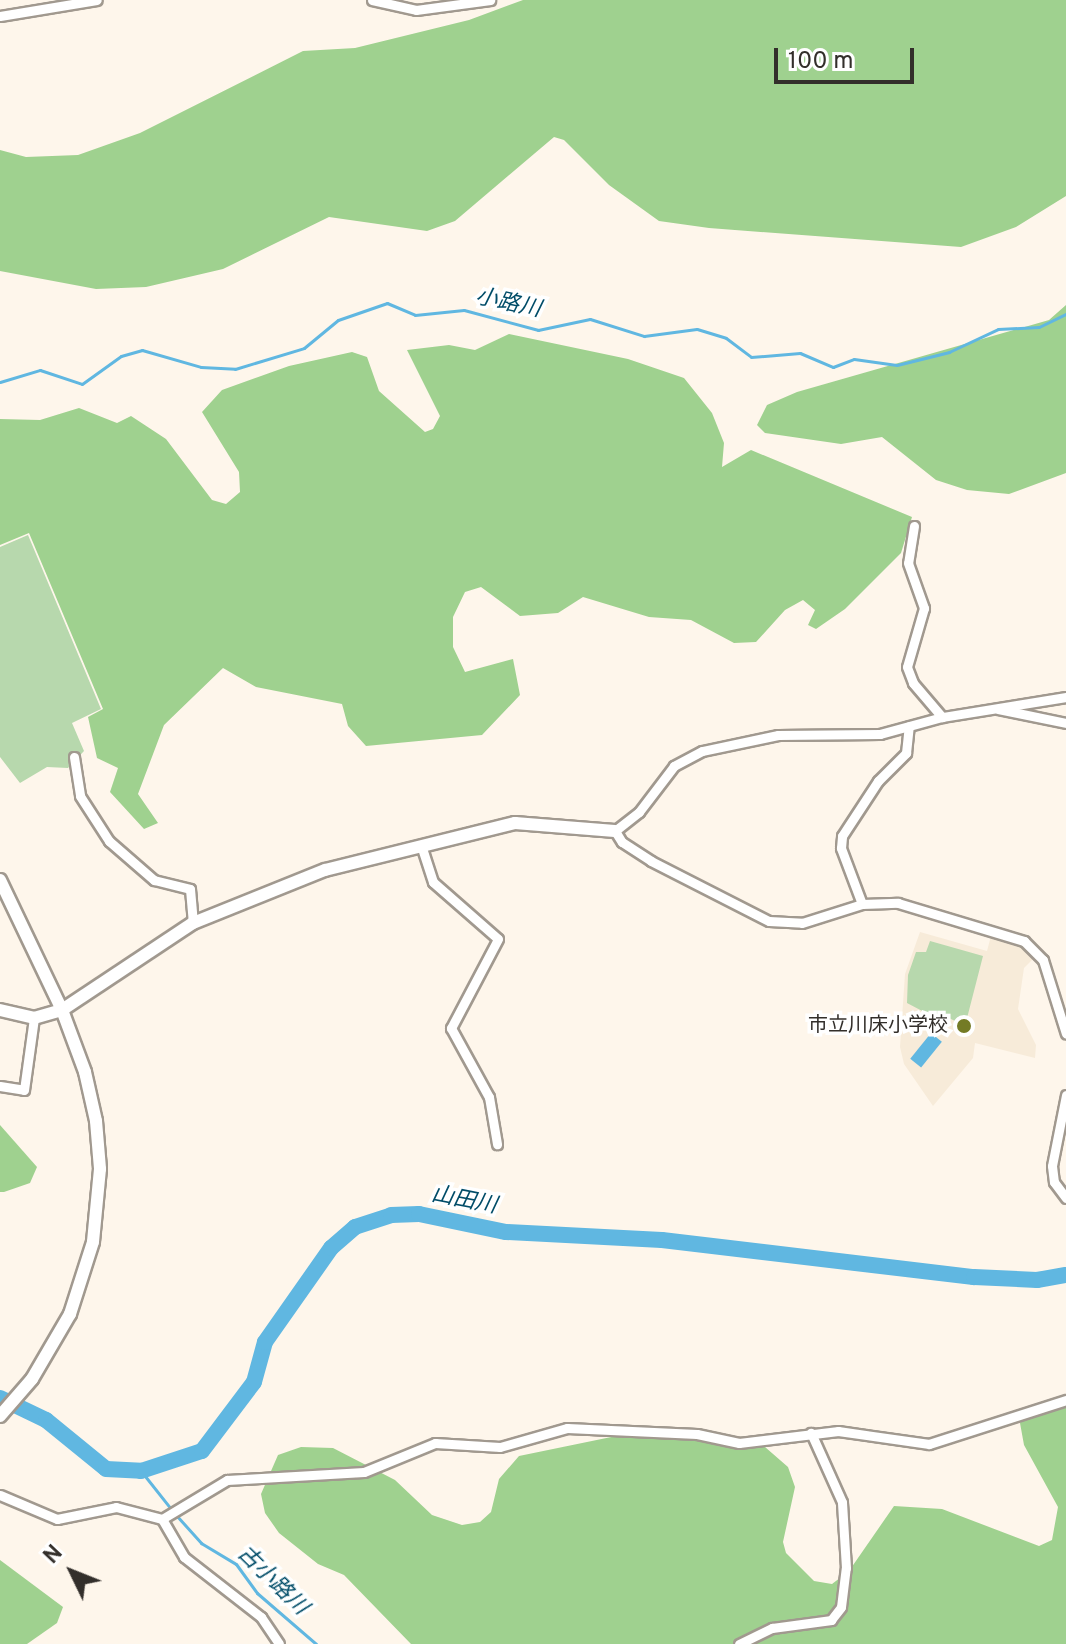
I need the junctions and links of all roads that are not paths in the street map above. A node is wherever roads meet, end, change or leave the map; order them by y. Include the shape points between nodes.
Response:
1 (97, 0) edge
2 (372, 0) edge
3 (490, 0) edge
4 (0, 16) edge
5 (914, 526) dead end
6 (1066, 697) edge
7 (996, 706) junction
8 (942, 717) junction
9 (1066, 723) edge
10 (909, 726) junction
11 (74, 757) dead end
12 (615, 831) junction
13 (421, 845) junction
14 (0, 880) edge
15 (862, 904) junction
16 (193, 923) junction
17 (0, 1010) edge
18 (62, 1010) junction
19 (34, 1018) junction
20 (1066, 1034) edge
21 (0, 1086) edge
22 (1066, 1095) edge
23 (497, 1144) dead end
24 (1066, 1198) edge
25 (1066, 1400) edge
26 (0, 1416) edge
27 (811, 1433) junction
28 (0, 1495) edge
29 (170, 1517) junction
30 (279, 1644) edge
31 (739, 1644) edge

1 - 4 street
2 - 3 street via 416,10
5 - 8 street via 908,563 924,608 907,667 913,683
6 - 7 street
7 - 8 street
7 - 9 street
8 - 10 street
10 - 12 street via 865,736 778,735 702,751 674,766 639,812
10 - 15 street via 906,753 878,781 842,836 841,848
11 - 16 street via 80,796 109,841 154,880 190,889
12 - 13 street via 515,823
12 - 15 street via 651,861 769,921 802,923
13 - 16 street via 285,882
13 - 23 street via 433,882 498,939 451,1028 489,1097
14 - 18 street
15 - 20 street via 914,905 1024,941 1043,960
16 - 18 street
17 - 19 street
18 - 19 street
18 - 26 street via 96,1121 100,1169 93,1242 70,1314 32,1379
19 - 21 street via 24,1090
22 - 24 street via 1052,1166 1054,1182
25 - 27 street via 929,1444 838,1431
27 - 29 street via 739,1443 697,1434 567,1428 500,1447 435,1443 364,1472 227,1480
27 - 31 street via 842,1502 846,1568 841,1607 831,1620 772,1628
28 - 29 street via 57,1519 116,1507
29 - 30 street via 184,1557 261,1617

